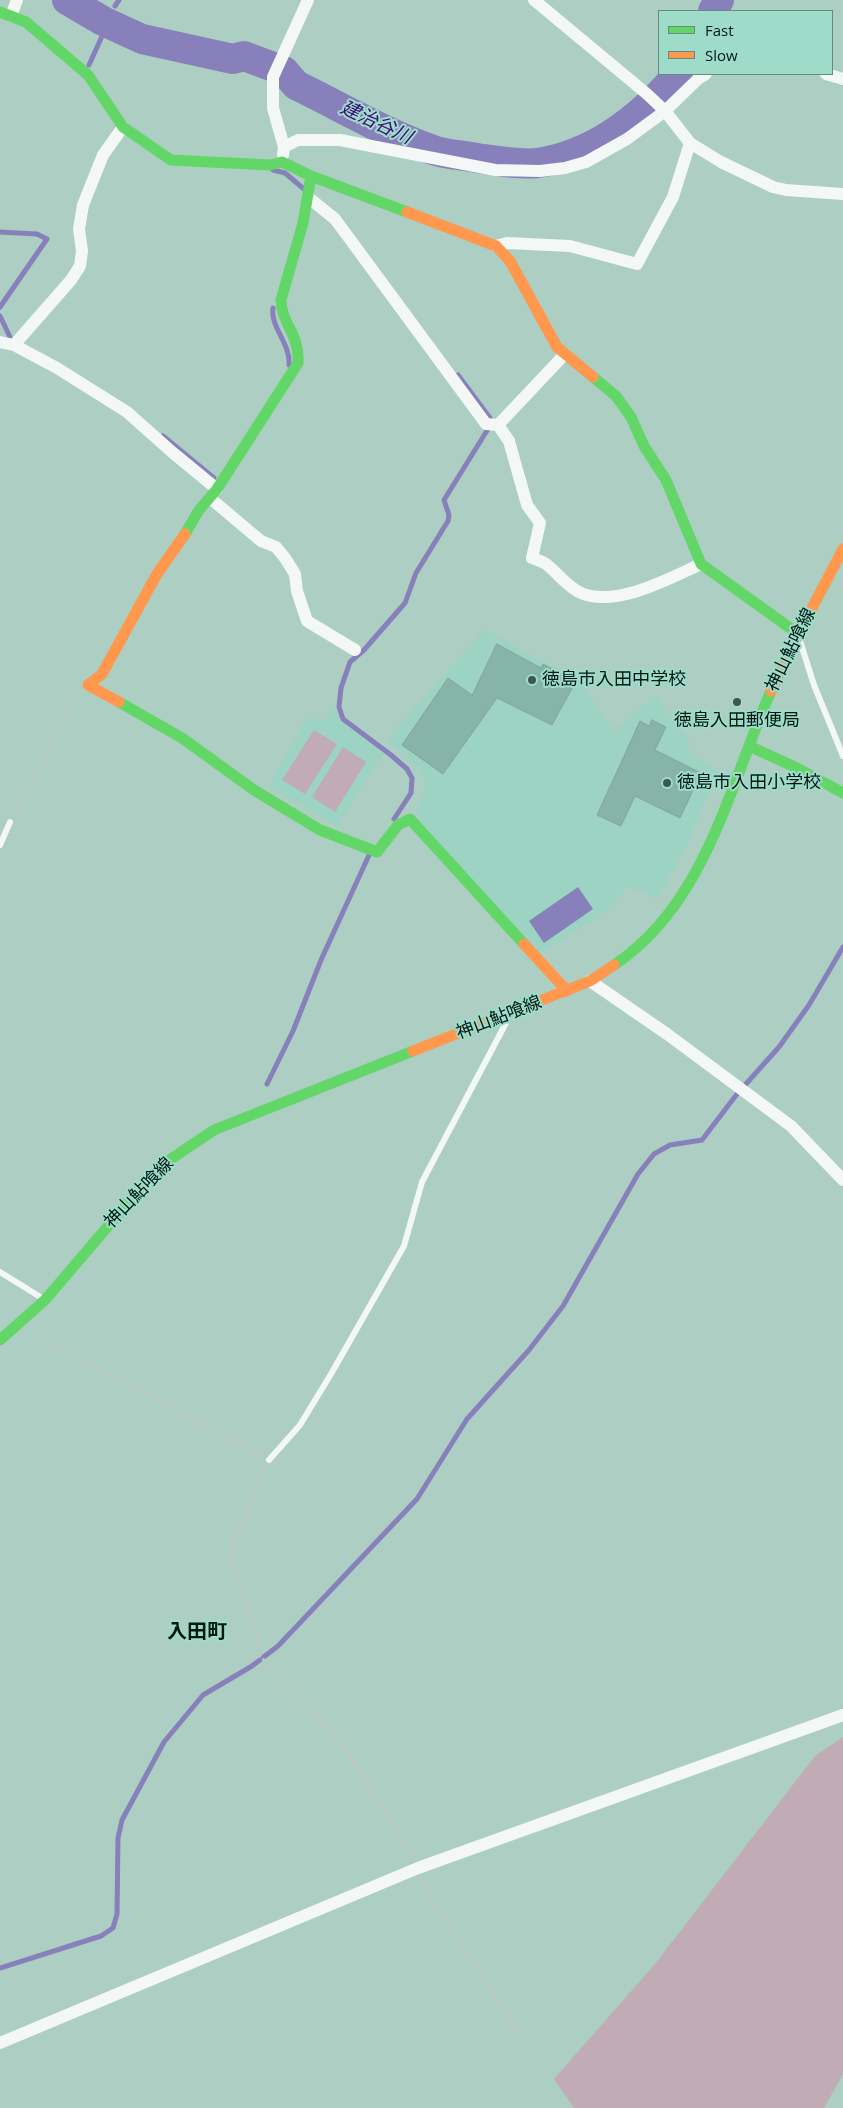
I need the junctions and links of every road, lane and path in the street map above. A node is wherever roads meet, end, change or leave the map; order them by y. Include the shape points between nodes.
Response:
1 (17, 0) edge
2 (308, 0) edge
3 (534, 0) edge
4 (6, 14) edge
5 (704, 75) edge
6 (829, 75) edge
7 (843, 79) edge
8 (662, 108) junction
9 (123, 127) junction
10 (690, 143) junction
11 (284, 148) junction
12 (282, 162) junction
13 (311, 176) junction
14 (843, 194) edge
15 (309, 198) junction
16 (496, 246) junction
17 (0, 342) edge
18 (14, 345) junction
19 (565, 354) junction
20 (492, 425) junction
21 (212, 489) junction
22 (843, 549) edge
23 (701, 564) junction
24 (797, 633) junction
25 (356, 650) dead end
26 (88, 685) junction
27 (749, 746) junction
28 (843, 756) edge
29 (843, 793) edge
30 (10, 822) joint
31 (0, 845) edge
32 (590, 981) junction
33 (567, 991) junction
34 (511, 1013) junction
35 (843, 1180) edge
36 (0, 1272) edge
37 (45, 1300) junction
38 (19, 1324) junction
39 (0, 1340) edge
40 (268, 1460) junction
41 (843, 1715) edge
42 (418, 1868) junction
43 (520, 2036) dead end
44 (0, 2043) edge

1 - 4 street
2 - 11 street via 273,77 272,108
3 - 8 street
4 - 9 street via 26,22 88,75
5 - 8 street
6 - 7 street
8 - 10 street
8 - 11 street via 627,139 586,162 540,171 495,170 340,140 298,140
9 - 12 street via 171,160 270,165
9 - 18 street via 103,155 83,205 79,229 80,266
10 - 14 street via 773,187
10 - 16 street via 673,196 637,264 570,246 507,242
11 - 12 street
12 - 13 street
13 - 15 street
13 - 16 street
15 - 20 street via 335,219
15 - 21 street via 281,300 281,308 297,342 298,363
16 - 19 street via 510,261 557,347
17 - 18 street
18 - 21 street via 127,412
19 - 20 street
19 - 23 street via 616,396 631,418 666,480
20 - 23 street via 509,441 527,505 540,523 532,558 545,563 561,580 582,593 600,597 632,593
21 - 25 street via 262,541 276,547 285,558 295,574 307,621
21 - 26 street via 181,542 157,574 102,674
22 - 24 street, 神山鮎喰線
23 - 24 street
24 - 27 street, 神山鮎喰線
24 - 28 lane
26 - 30 path via 75,695
26 - 33 street via 182,738 254,790 320,830 377,852 398,825 410,820
27 - 29 street
27 - 32 street, 神山鮎喰線 via 703,859 678,904 635,952
30 - 31 lane
32 - 33 street, 神山鮎喰線
32 - 35 street via 791,1126
33 - 34 street, 神山鮎喰線
34 - 37 street, 神山鮎喰線 via 214,1130 165,1164 144,1184
34 - 40 lane via 422,1182 404,1246 300,1425
36 - 37 lane
37 - 38 street, 神山鮎喰線
38 - 39 street, 神山鮎喰線
38 - 40 path
40 - 42 path via 233,1545 232,1565 255,1624 260,1656 349,1755
41 - 42 street
42 - 43 path via 419,1878
42 - 44 street

